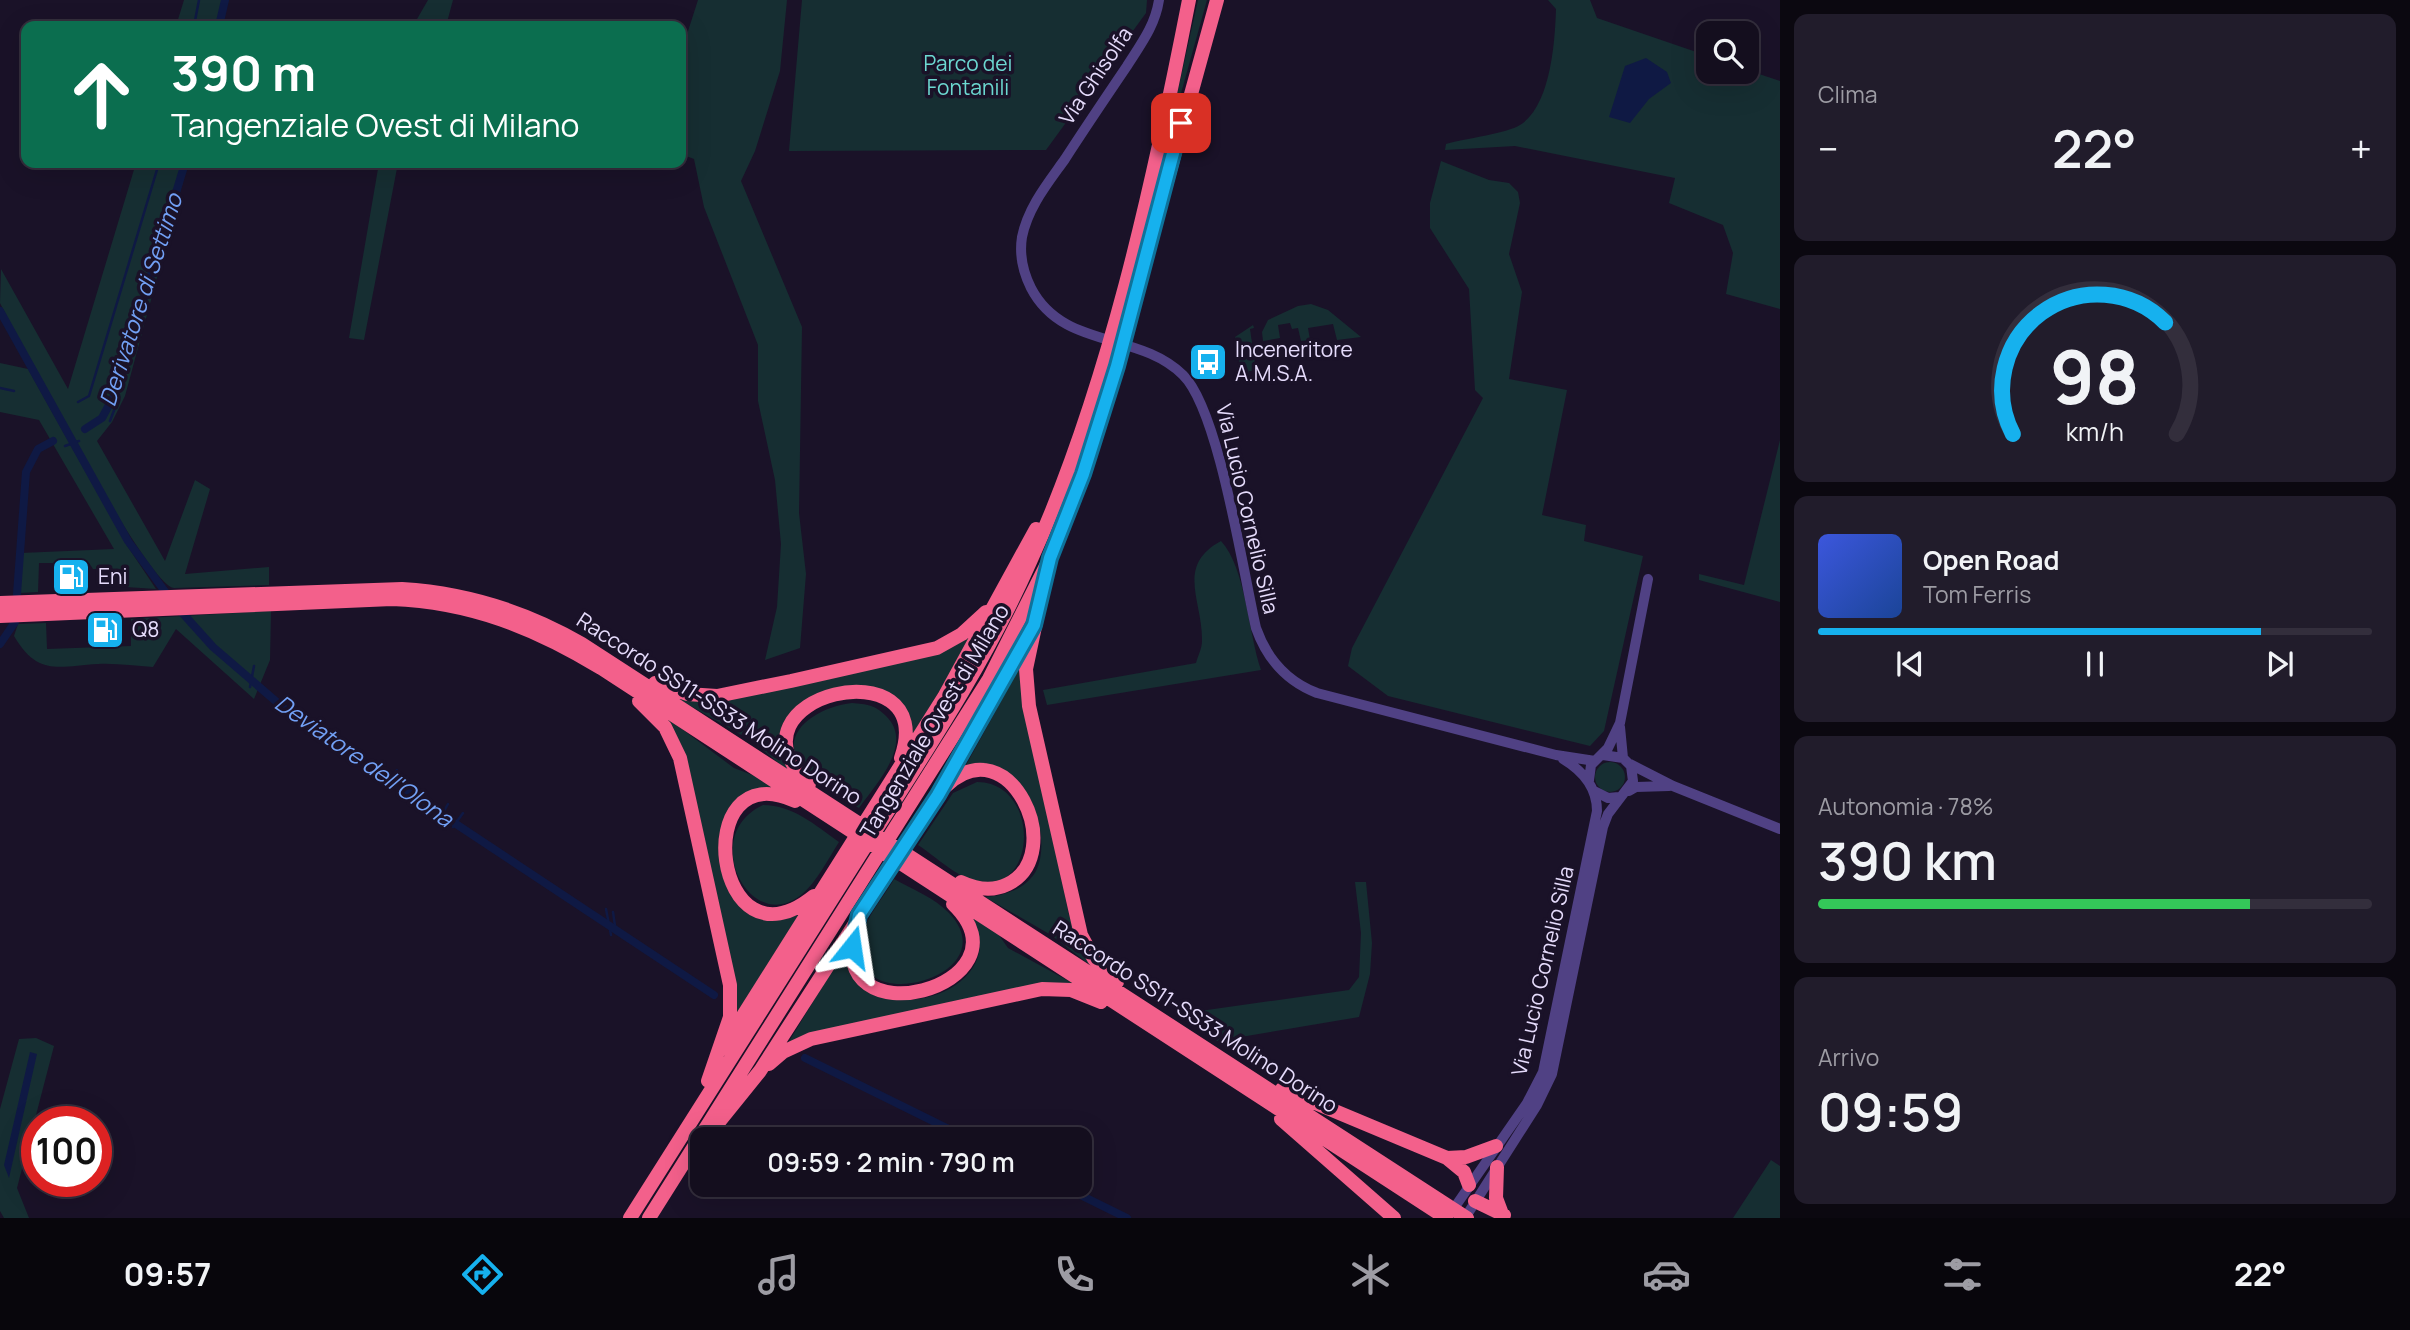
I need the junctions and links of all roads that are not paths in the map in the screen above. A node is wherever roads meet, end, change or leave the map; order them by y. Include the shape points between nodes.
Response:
1 (1159, 0) edge
2 (1217, 0) edge
3 (1189, 1) edge
4 (1056, 170) joint
5 (1061, 486) junction
6 (1050, 558) junction
7 (1648, 579) dead end
8 (0, 603) edge
9 (158, 603) junction
10 (992, 606) junction
11 (0, 616) edge
12 (1034, 625) junction
13 (604, 664) junction
14 (1619, 723) junction
15 (1556, 755) junction
16 (1599, 758) junction
17 (1626, 760) junction
18 (897, 769) junction
19 (1588, 780) junction
20 (1672, 786) junction
21 (1594, 791) junction
22 (938, 795) junction
23 (1623, 795) junction
24 (839, 818) junction
25 (1780, 829) edge
26 (916, 867) junction
27 (820, 891) junction
28 (859, 915) junction
29 (1164, 1021) junction
30 (722, 1049) junction
31 (1200, 1058) junction
32 (1217, 1068) junction
33 (760, 1071) junction
34 (1251, 1077) junction
35 (693, 1117) junction
36 (714, 1127) edge
37 (1496, 1146) junction
38 (690, 1157) edge
39 (1447, 1158) junction
40 (1496, 1167) junction
41 (681, 1168) junction
42 (1468, 1194) junction
43 (1432, 1202) junction
44 (1505, 1216) edge
45 (630, 1218) edge
46 (649, 1218) edge
47 (1394, 1218) edge
48 (1447, 1218) edge
49 (1466, 1218) edge

1 - 4 street, Via Ghisolfa via 1148,33
2 - 6 highway, Tangenziale Ovest di Milano via 1102,417
3 - 5 highway, Tangenziale Ovest di Milano via 1119,301
4 - 15 street, Via Lucio Cornelio Silla via 1026,222 1022,266 1044,308 1064,324 1149,352 1182,373 1200,397 1216,446 1256,628 1267,653 1284,674 1317,693
5 - 10 highway
5 - 35 highway, Tangenziale Ovest di Milano via 1031,561 975,672
6 - 12 highway
6 - 41 highway, Tangenziale Ovest di Milano via 961,725
7 - 14 street, Via Lucio Cornelio Silla
8 - 9 highway
9 - 11 highway
9 - 13 highway, Raccordo SS11-SS33 Molino Dorino via 402,589 458,595 532,618
10 - 13 highway via 962,634 937,648 717,696 671,690
10 - 18 highway via 949,688
12 - 22 highway
12 - 29 highway via 1026,669 1029,706 1081,935 1103,969
13 - 24 highway, Raccordo SS11-SS33 Molino Dorino
13 - 30 highway via 664,727 680,758 730,985 730,1017
14 - 16 street, Via Lucio Cornelio Silla
14 - 17 street, Via Lucio Cornelio Silla
15 - 16 street, Via Lucio Cornelio Silla
15 - 19 street, Via Lucio Cornelio Silla
16 - 17 street, Via Lucio Cornelio Silla
16 - 19 street, Via Lucio Cornelio Silla
17 - 20 street
17 - 23 street, Via Lucio Cornelio Silla via 1633,776
18 - 24 highway via 905,726 888,700 869,692 848,691 825,696 803,709 790,725 789,755 799,775
18 - 27 highway
19 - 21 street, Via Lucio Cornelio Silla
20 - 23 street via 1636,787
20 - 25 street
21 - 23 street via 1608,798
21 - 37 street, Via Lucio Cornelio Silla via 1594,839 1543,1072
22 - 26 highway via 970,771 1004,777 1021,794 1030,816 1031,855 1017,878 984,890
22 - 28 highway
23 - 40 street, Via Lucio Cornelio Silla via 1603,827 1552,1074
24 - 26 highway, Raccordo SS11-SS33 Molino Dorino
24 - 27 highway via 767,794 735,810 726,832 727,869 736,891 751,907 781,914
26 - 28 highway via 965,918 970,952 957,975 917,992 887,992 871,985 852,957
26 - 29 highway, Raccordo SS11-SS33 Molino Dorino
26 - 31 highway, Raccordo SS11-SS33 Molino Dorino
27 - 30 highway
28 - 33 highway
29 - 34 highway, Raccordo SS11-SS33 Molino Dorino
30 - 35 highway
31 - 32 highway, Raccordo SS11-SS33 Molino Dorino
31 - 33 highway via 1111,1007 1056,989 811,1039 783,1052
32 - 43 highway, Raccordo SS11-SS33 Molino Dorino
32 - 47 highway
33 - 36 highway
34 - 39 highway
34 - 43 highway, Raccordo SS11-SS33 Molino Dorino
35 - 45 highway, Tangenziale Ovest di Milano
37 - 39 highway via 1466,1157
37 - 42 street, Via Lucio Cornelio Silla
38 - 41 highway
39 - 42 highway via 1459,1167
40 - 42 street, Via Lucio Cornelio Silla
40 - 44 highway via 1496,1198
41 - 46 highway, Tangenziale Ovest di Milano
42 - 44 highway
42 - 48 street, Via Lucio Cornelio Silla
42 - 49 street, Via Lucio Cornelio Silla
43 - 48 highway, Raccordo SS11-SS33 Molino Dorino
43 - 49 highway, Raccordo SS11-SS33 Molino Dorino

